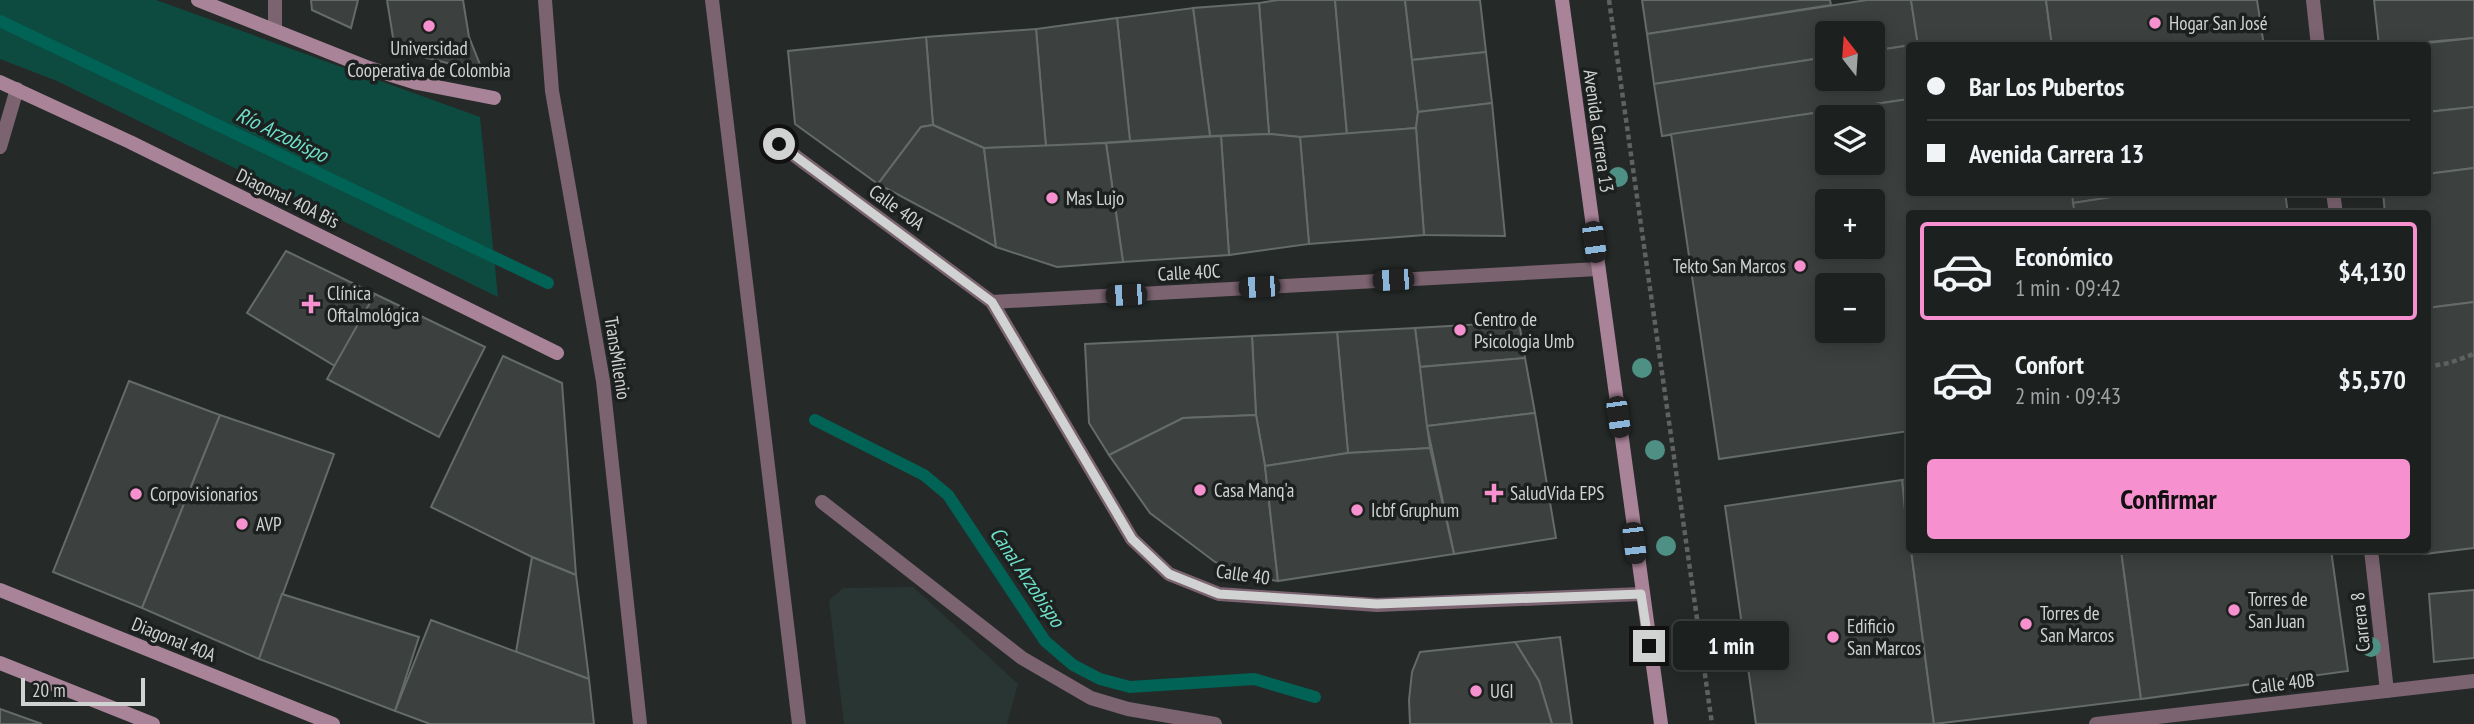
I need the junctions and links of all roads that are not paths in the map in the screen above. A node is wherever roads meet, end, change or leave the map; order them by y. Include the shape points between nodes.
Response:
1 (198, 0) edge
2 (275, 0) edge
3 (545, 0) edge
4 (712, 0) edge
5 (1562, 0) edge
6 (2313, 0) edge
7 (275, 30) junction
8 (2318, 42) edge
9 (0, 82) edge
10 (17, 89) junction
11 (494, 98) dead end
12 (779, 144) dead end
13 (0, 146) edge
14 (1598, 269) junction
15 (992, 302) junction
16 (558, 353) dead end
17 (822, 502) dead end
18 (2371, 553) edge
19 (0, 590) edge
20 (1641, 594) junction
21 (0, 663) edge
22 (2474, 681) edge
23 (2387, 691) junction
24 (153, 724) edge
25 (333, 724) edge
26 (640, 724) edge
27 (799, 724) edge
28 (1215, 724) edge
29 (1661, 724) edge
30 (2096, 724) edge

1 - 7 street
2 - 7 street
3 - 26 street, TransMilenio via 552,91 603,381
4 - 27 street
5 - 14 street, Avenida Carrera 13
6 - 8 street
7 - 11 street via 417,83
9 - 10 street, Diagonal 40A Bis
10 - 13 street
10 - 16 street, Diagonal 40A Bis
12 - 15 street, Calle 40A
14 - 15 street, Calle 40C
14 - 20 street, Avenida Carrera 13
15 - 20 street, Calle 40 via 1132,539 1169,574 1219,594 1377,604
17 - 28 street via 1022,658 1091,698
18 - 23 street, Carrera 8
19 - 25 street, Diagonal 40A
20 - 29 street, Avenida Carrera 13
21 - 24 street
22 - 23 street, Calle 40B
23 - 30 street, Calle 40B

